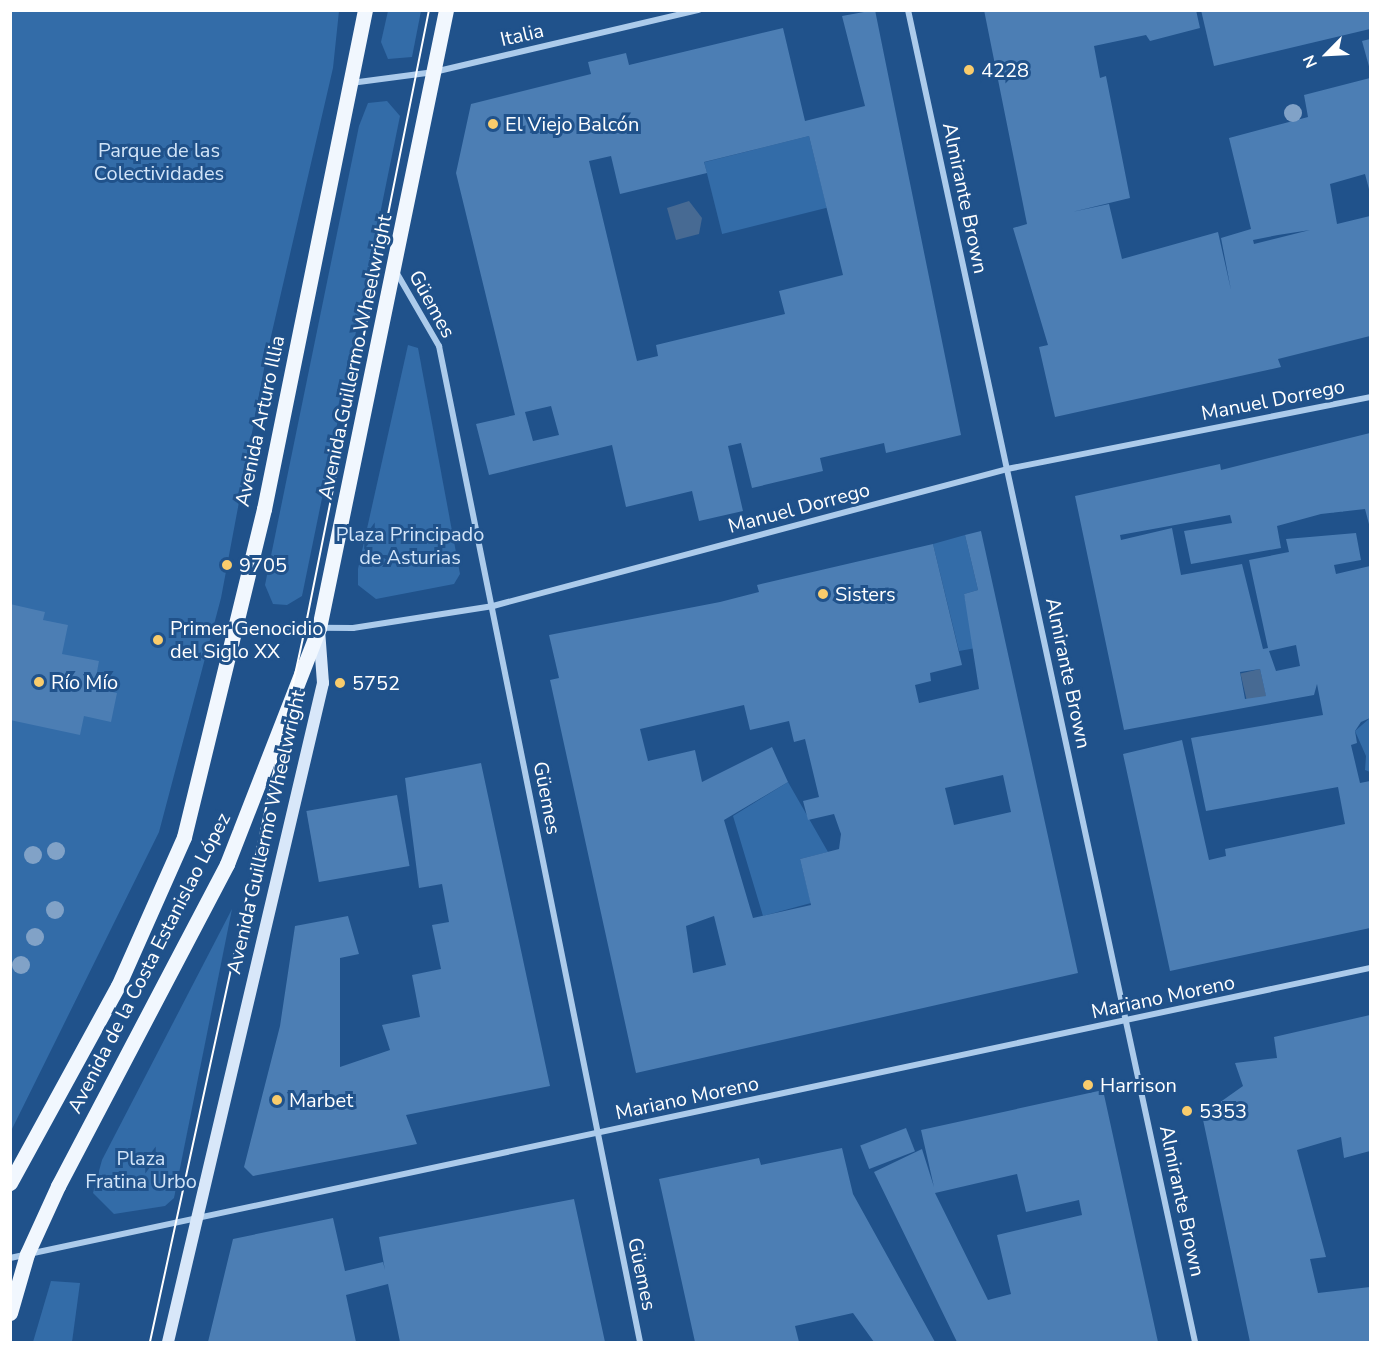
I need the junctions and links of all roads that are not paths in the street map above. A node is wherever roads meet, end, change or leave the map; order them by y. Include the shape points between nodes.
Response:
1 (364, 10) edge
2 (446, 10) edge
3 (699, 10) edge
4 (908, 10) edge
5 (434, 72) junction
6 (351, 83) junction
7 (394, 269) junction
8 (1371, 397) edge
9 (1007, 469) junction
10 (493, 606) junction
11 (234, 627) junction
12 (319, 628) junction
13 (184, 837) joint
14 (1371, 968) edge
15 (1126, 1022) junction
16 (595, 1134) junction
17 (10, 1183) edge
18 (195, 1218) junction
19 (27, 1254) junction
20 (10, 1258) edge
21 (10, 1313) edge
22 (168, 1342) edge
23 (640, 1342) edge
24 (1195, 1342) edge

1 - 6 main road, Avenida Arturo Illia
2 - 5 main road, Avenida Guillermo Wheelwright
3 - 5 street, Italia
4 - 9 street, Almirante Brown
5 - 6 street, Italia
5 - 7 main road, Avenida Guillermo Wheelwright
6 - 11 main road, Avenida Arturo Illia via 264,509
7 - 10 street, Güemes via 439,346
7 - 12 main road, Avenida Guillermo Wheelwright
8 - 9 street, Manuel Dorrego
9 - 10 street, Manuel Dorrego
9 - 15 street, Almirante Brown
10 - 12 street, Manuel Dorrego via 353,628
10 - 16 street, Güemes
11 - 12 street, Manuel Dorrego
11 - 13 main road, Avenida Arturo Illia
12 - 18 main road, Avenida Guillermo Wheelwright via 324,683
12 - 19 main road, Avenida de la Costa Estanislao López via 227,864 57,1186
13 - 17 main road, Avenida de la Costa Estanislao López via 118,986
14 - 15 street, Mariano Moreno
15 - 16 street, Mariano Moreno
15 - 24 street, Almirante Brown
16 - 18 street, Mariano Moreno
16 - 23 street, Güemes
18 - 19 street, Mariano Moreno
18 - 22 main road, Avenida Guillermo Wheelwright
19 - 20 street, Mariano Moreno
19 - 21 main road, Avenida de la Costa Estanislao López

